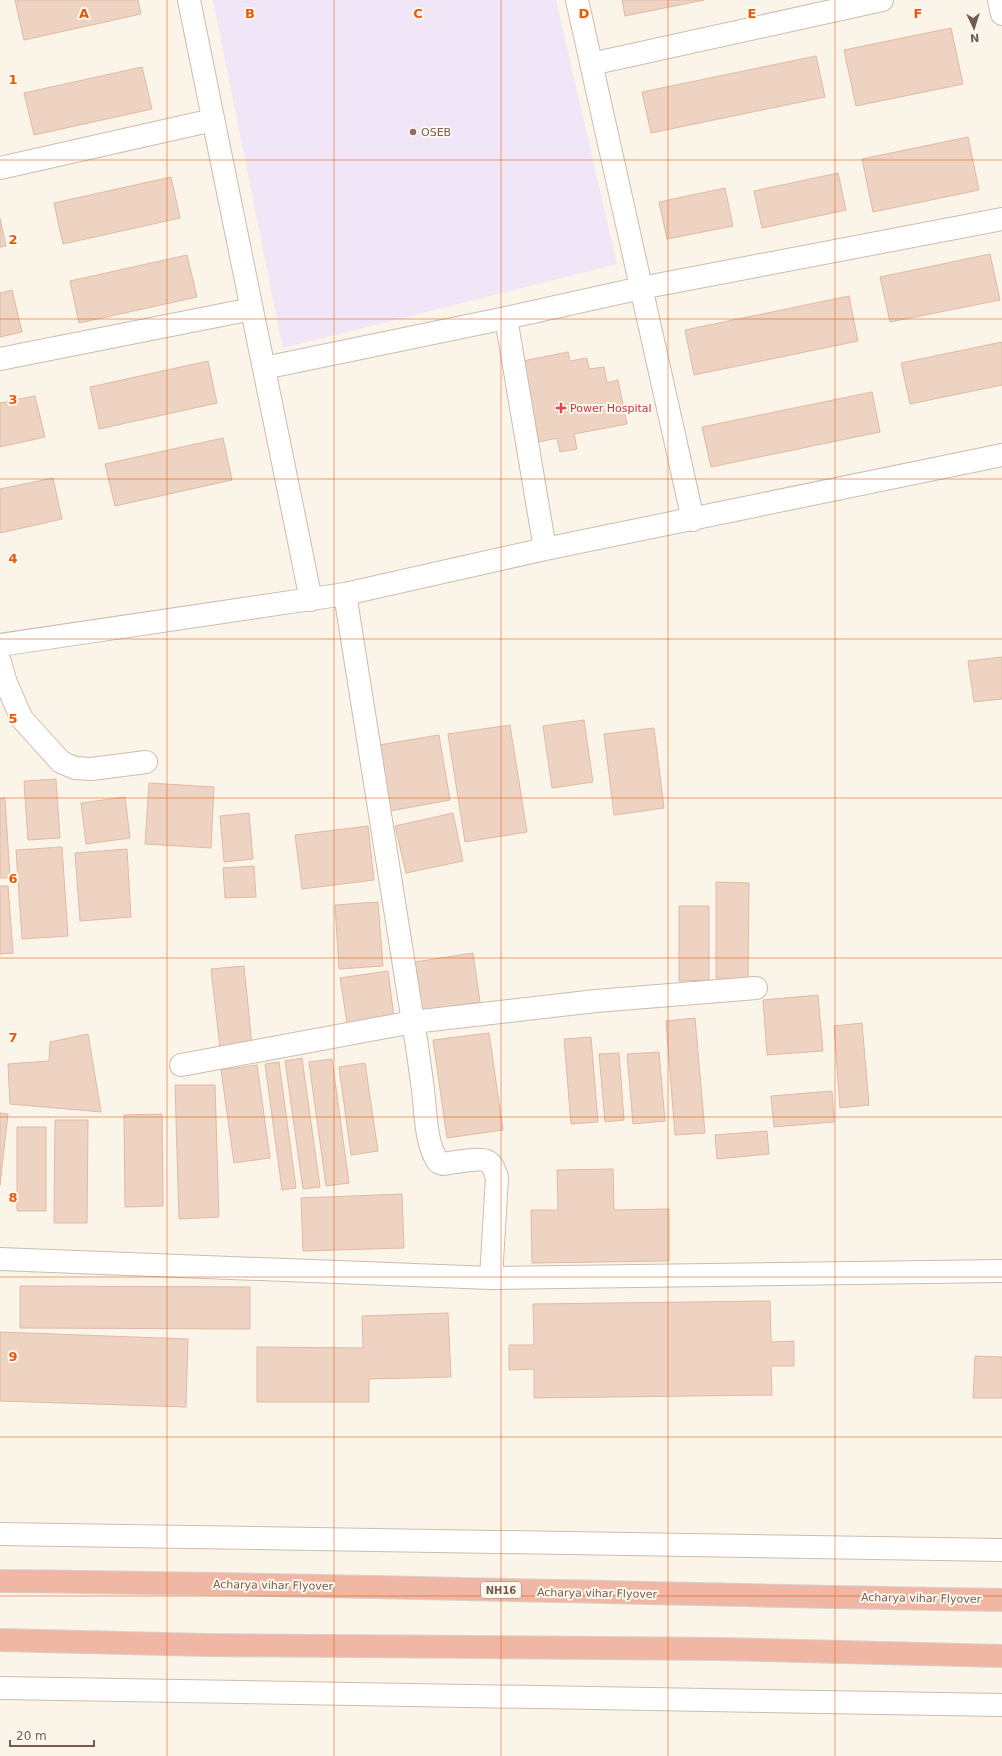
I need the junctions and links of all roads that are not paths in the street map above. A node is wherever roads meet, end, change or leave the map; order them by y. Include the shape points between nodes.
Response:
1 (189, 0) edge
2 (577, 0) edge
3 (882, 0) edge
4 (999, 0) edge
5 (1002, 14) edge
6 (591, 64) junction
7 (213, 120) junction
8 (0, 168) edge
9 (1002, 219) edge
10 (641, 288) junction
11 (252, 309) junction
12 (506, 318) junction
13 (0, 359) edge
14 (264, 368) junction
15 (1002, 455) edge
16 (693, 520) junction
17 (545, 549) junction
18 (345, 594) junction
19 (311, 600) junction
20 (0, 645) edge
21 (0, 662) edge
22 (146, 762) dead end
23 (756, 988) dead end
24 (413, 1022) junction
25 (181, 1065) dead end
26 (0, 1259) edge
27 (1002, 1271) edge
28 (491, 1278) junction
29 (0, 1534) edge
30 (1002, 1550) edge
31 (0, 1581) edge
32 (1002, 1600) edge
33 (0, 1640) edge
34 (1002, 1656) edge
35 (0, 1688) edge
36 (1002, 1705) edge

1 - 7 street
2 - 6 street
3 - 6 street
4 - 5 street
6 - 10 street
7 - 8 street
7 - 11 street
9 - 10 street
10 - 12 street
10 - 16 street
11 - 13 street
11 - 14 street
12 - 14 street
12 - 17 street
14 - 19 street
15 - 16 street
16 - 17 street
17 - 18 street
18 - 19 street
18 - 24 street
19 - 20 street
21 - 22 street via 6,683 22,718 61,762 75,768 91,769
23 - 24 street via 596,1001
24 - 25 street
24 - 28 street via 430,1141 435,1158 443,1164 487,1161 495,1171 497,1178
26 - 28 street
27 - 28 street
29 - 30 street
31 - 32 highway, Acharya vihar Flyover / NH16
33 - 34 highway via 214,1645 727,1649
35 - 36 street

